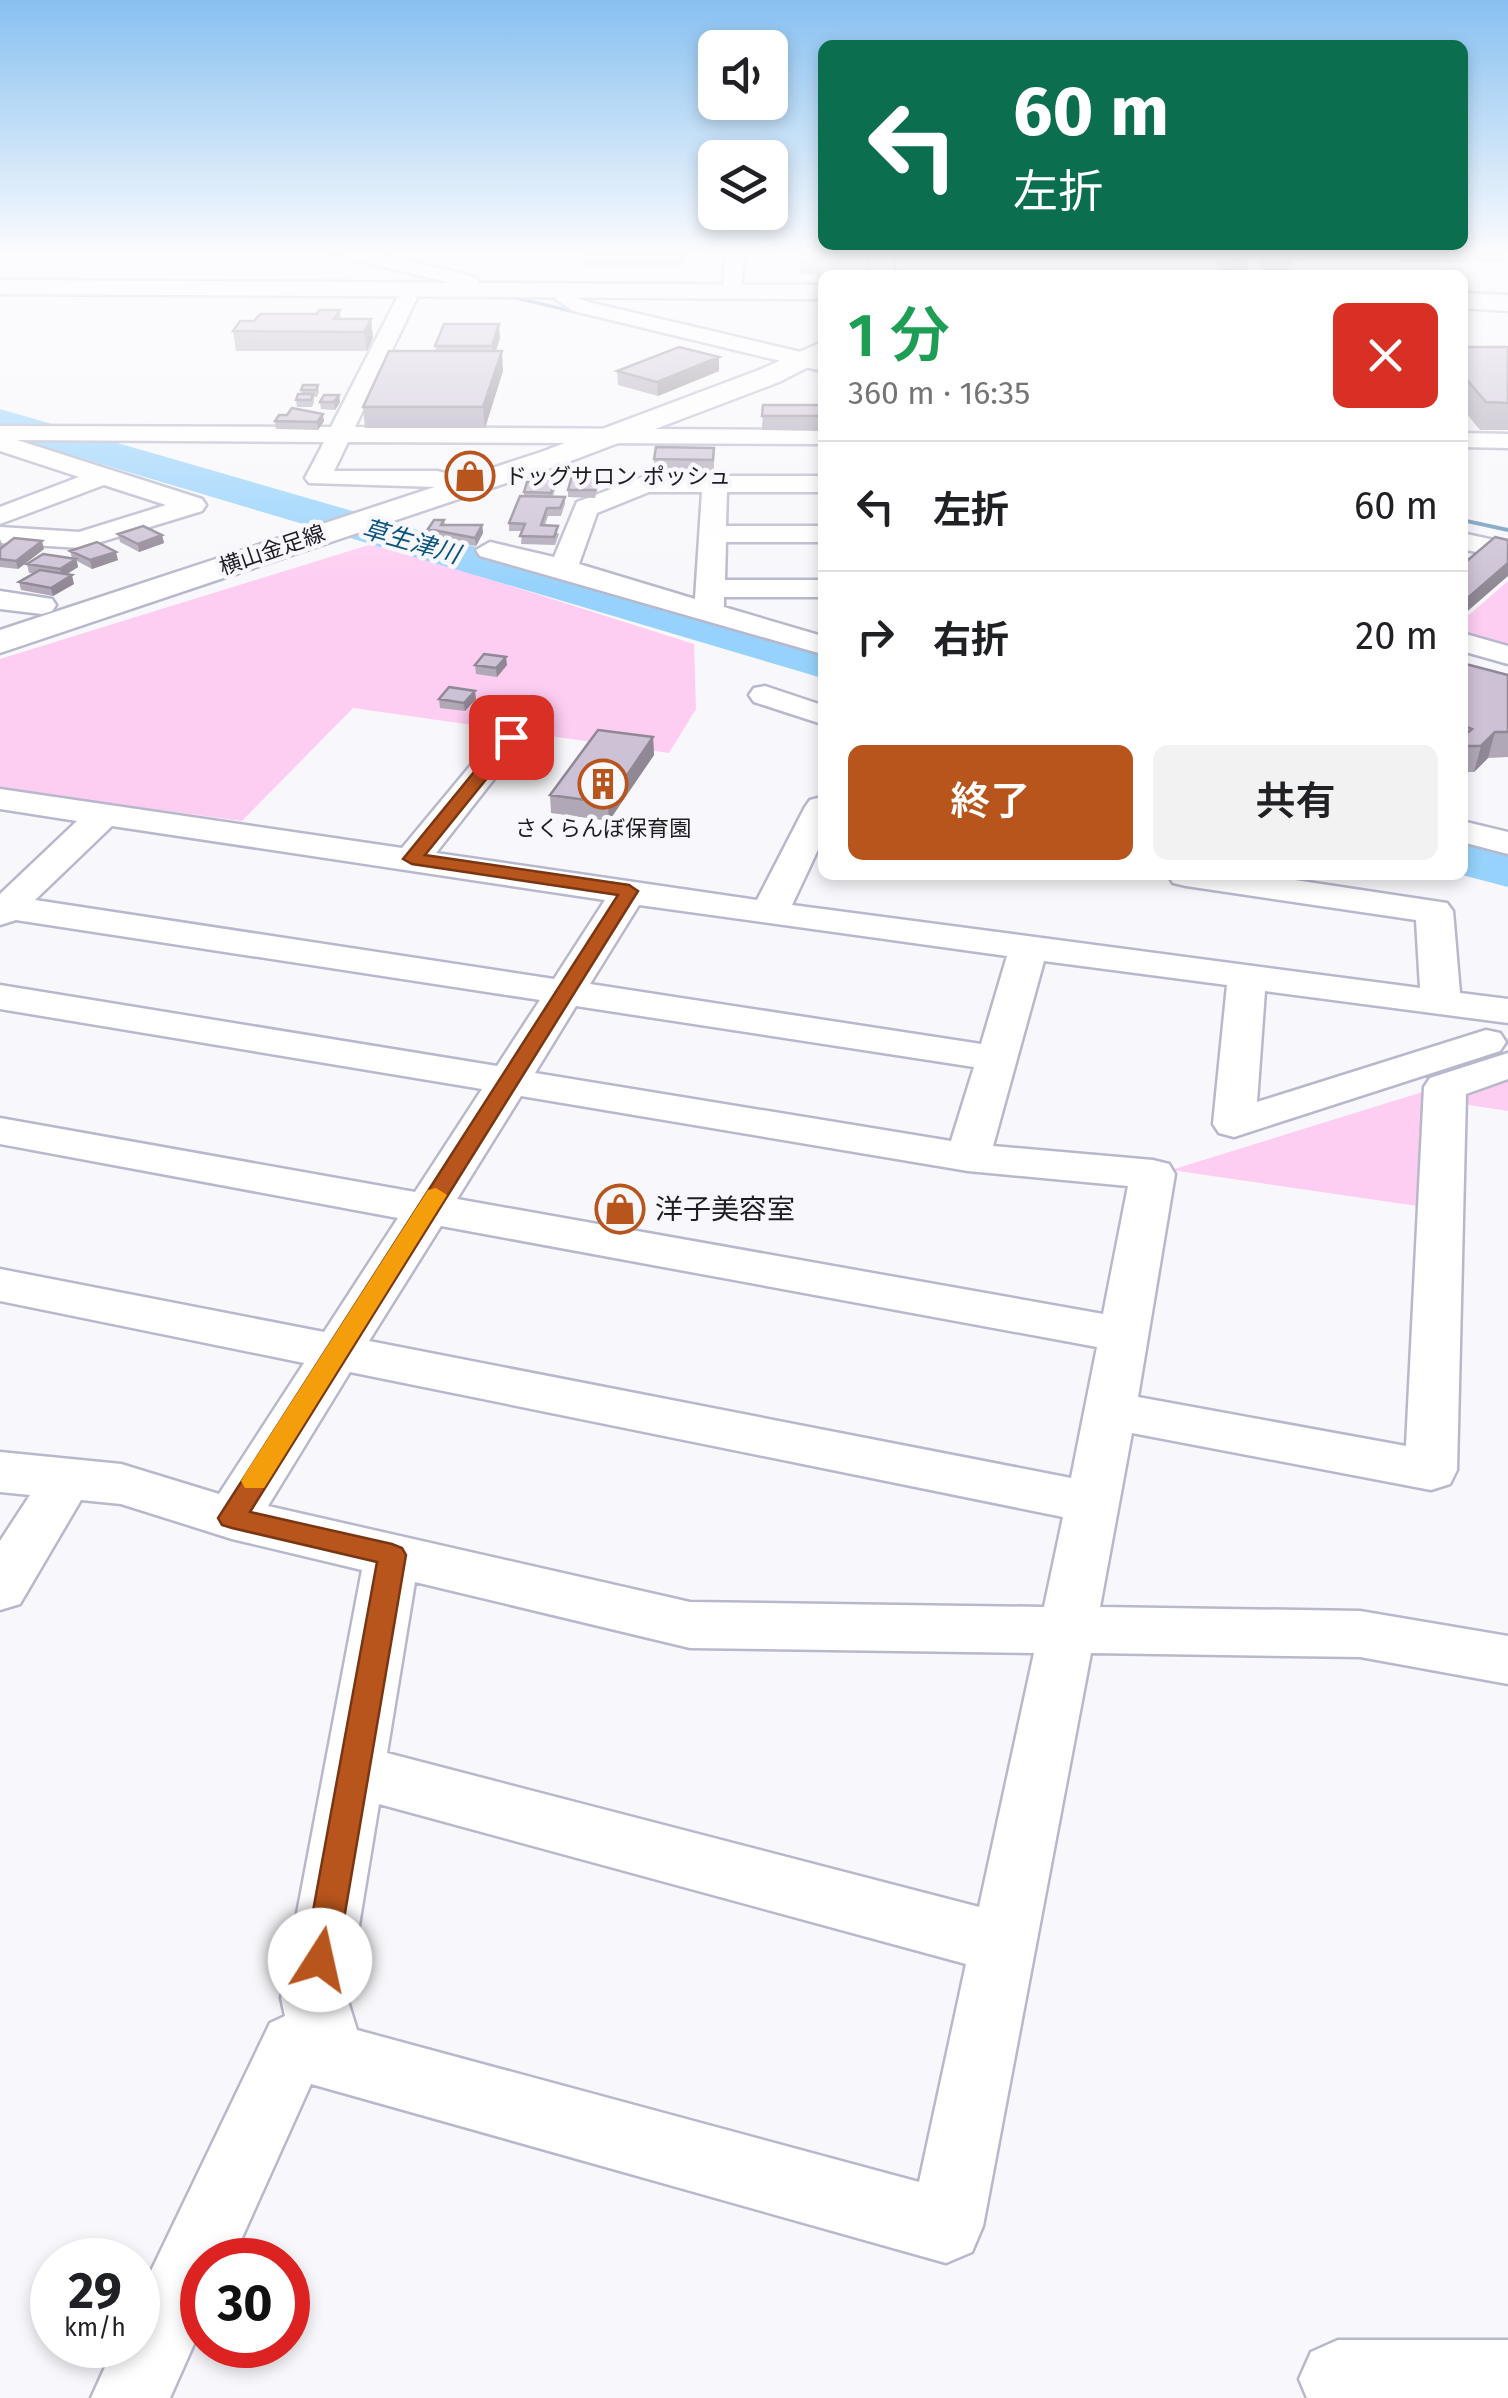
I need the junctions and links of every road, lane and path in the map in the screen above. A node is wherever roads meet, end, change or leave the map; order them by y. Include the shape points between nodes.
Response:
1 (373, 366) edge
2 (795, 366) edge
3 (338, 434) junction
4 (615, 435) junction
5 (3, 436) edge
6 (818, 437) edge
7 (1468, 440) edge
8 (1508, 441) edge
9 (101, 477) junction
10 (715, 484) junction
11 (818, 484) edge
12 (464, 485) junction
13 (0, 516) edge
14 (713, 534) junction
15 (818, 534) edge
16 (0, 535) edge
17 (1468, 543) edge
18 (490, 550) dead end
19 (1508, 551) edge
20 (564, 568) junction
21 (818, 588) edge
22 (0, 600) edge
23 (710, 600) junction
24 (42, 605) dead end
25 (0, 642) edge
26 (818, 643) edge
27 (1468, 644) edge
28 (1508, 655) edge
29 (764, 695) dead end
30 (818, 713) edge
31 (511, 737) dead end
32 (0, 799) edge
33 (103, 815) junction
34 (818, 822) edge
35 (412, 859) junction
36 (1221, 880) edge
37 (629, 891) junction
38 (2, 909) edge
39 (770, 913) junction
40 (1029, 948) junction
41 (1247, 976) junction
42 (564, 994) junction
43 (0, 996) edge
44 (1441, 1001) junction
45 (1508, 1011) edge
46 (1508, 1027) edge
47 (994, 1058) junction
48 (1508, 1065) edge
49 (510, 1081) junction
50 (0, 1130) edge
51 (968, 1158) junction
52 (428, 1208) junction
53 (0, 1285) edge
54 (1120, 1334) junction
55 (334, 1354) junction
56 (1110, 1410) junction
57 (0, 1472) edge
58 (67, 1479) junction
59 (1093, 1503) junction
60 (232, 1518) junction
61 (392, 1555) junction
62 (0, 1588) edge
63 (1065, 1632) junction
64 (1508, 1660) edge
65 (354, 1771) junction
66 (1003, 1944) junction
67 (330, 2056) junction
68 (1338, 2379) dead end
69 (1508, 2379) edge
70 (130, 2398) edge

1 - 3 street
2 - 4 main road, 横山金足線
3 - 4 street
3 - 5 street
3 - 12 street via 318,478 437,478
4 - 6 street
4 - 12 main road, 横山金足線
5 - 9 street
7 - 8 street
9 - 13 street
9 - 16 street via 193,505 91,538
10 - 11 street
10 - 14 street
10 - 20 street via 645,484 586,508
12 - 25 main road, 横山金足線
14 - 15 street
14 - 23 street
17 - 19 street
18 - 20 street
20 - 23 street
21 - 23 street
22 - 24 street
23 - 26 street
27 - 28 street
29 - 30 street
31 - 35 street
32 - 33 street
33 - 35 street
33 - 38 street
34 - 39 street
35 - 37 street
36 - 44 street via 1434,910
37 - 39 street
37 - 42 street
38 - 42 street
39 - 40 street
40 - 41 street
40 - 47 street
41 - 44 street
41 - 46 street via 1234,1124 1494,1039
42 - 47 street
42 - 49 street
43 - 49 street
44 - 45 street
47 - 51 street
48 - 56 street via 1445,1087 1431,1470
49 - 51 street
49 - 52 street
50 - 52 street
51 - 54 street via 1153,1174
52 - 54 street
52 - 55 street
53 - 55 street
54 - 56 street
55 - 59 street
55 - 60 street
56 - 59 street
57 - 58 street
58 - 60 street via 121,1484
58 - 62 street
59 - 63 street
60 - 61 street
61 - 63 street via 690,1625
61 - 65 street
63 - 64 street via 1360,1634
63 - 66 street
65 - 66 street
65 - 67 street via 314,1998
66 - 67 street via 946,2226
67 - 70 street via 294,2046
68 - 69 street

